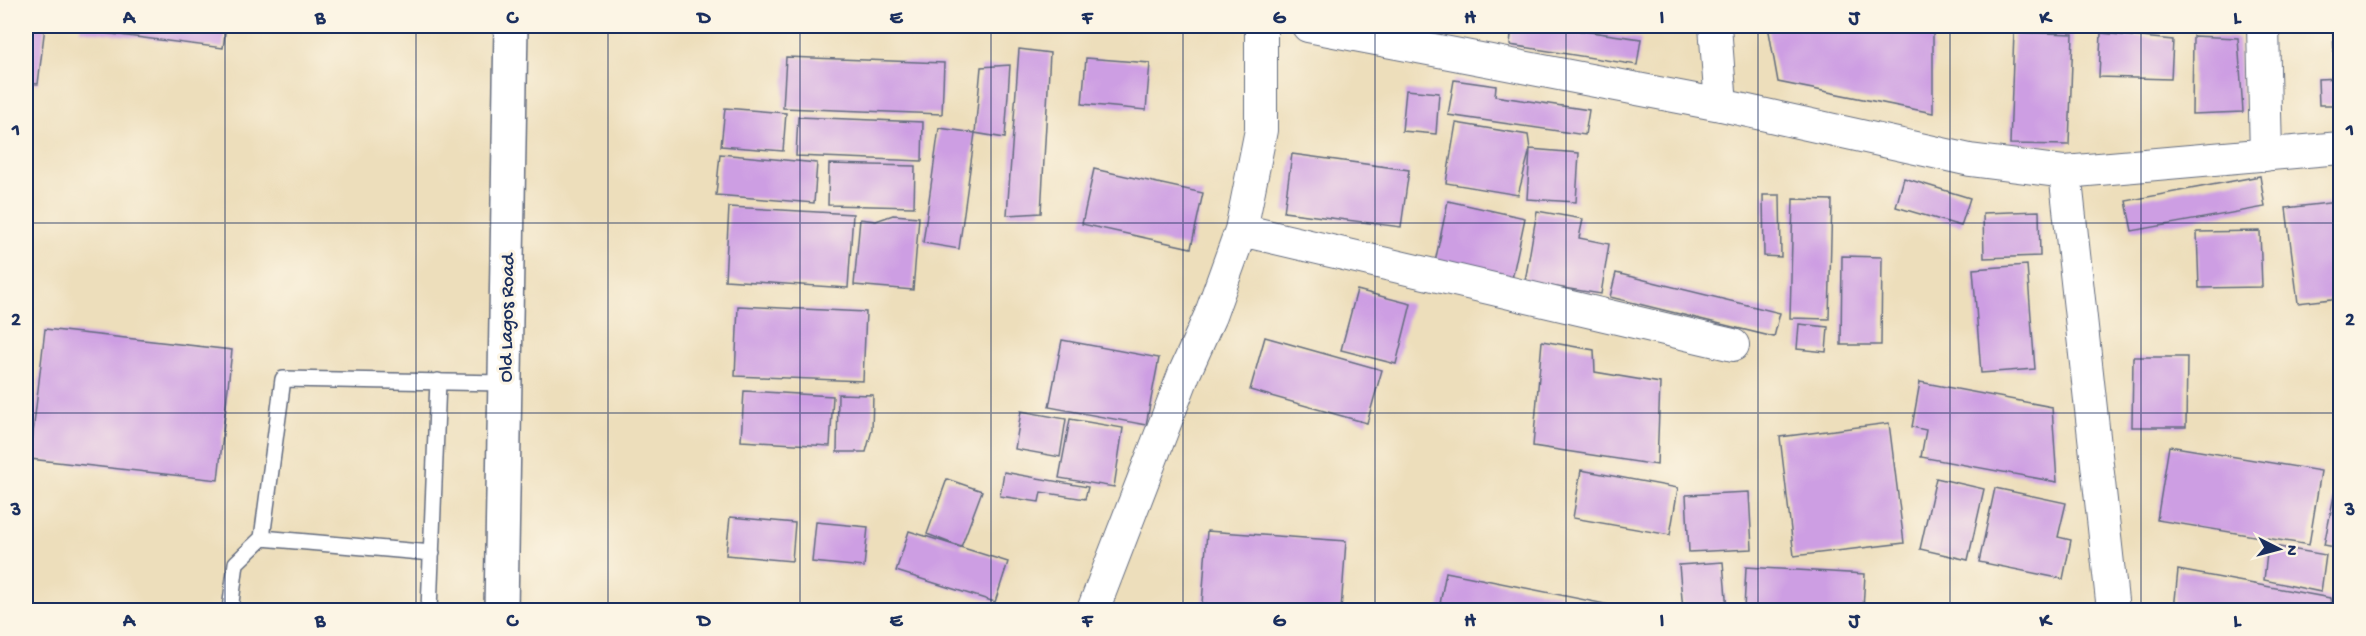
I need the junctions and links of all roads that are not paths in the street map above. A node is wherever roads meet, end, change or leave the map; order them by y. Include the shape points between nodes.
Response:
1 (511, 26) edge
2 (1261, 26) edge
3 (1308, 26) edge
4 (1715, 26) edge
5 (2263, 26) edge
6 (1721, 105) junction
7 (2340, 148) edge
8 (2266, 155) junction
9 (2065, 172) junction
10 (1241, 230) junction
11 (1733, 345) dead end
12 (438, 381) junction
13 (503, 383) junction
14 (262, 538) junction
15 (432, 553) junction
16 (230, 610) edge
17 (429, 610) edge
18 (501, 610) edge
19 (1093, 610) edge
20 (2113, 610) edge

1 - 13 main road, Old Lagos Road
2 - 10 street via 1260,130
3 - 6 street
4 - 6 street
5 - 8 street
6 - 9 street via 1970,160
7 - 8 street
8 - 9 street
9 - 20 street
10 - 11 street
10 - 19 street
12 - 13 lane
12 - 14 lane via 283,380
12 - 15 lane
13 - 18 main road, Old Lagos Road
14 - 15 lane
14 - 16 lane via 236,563
15 - 17 lane

